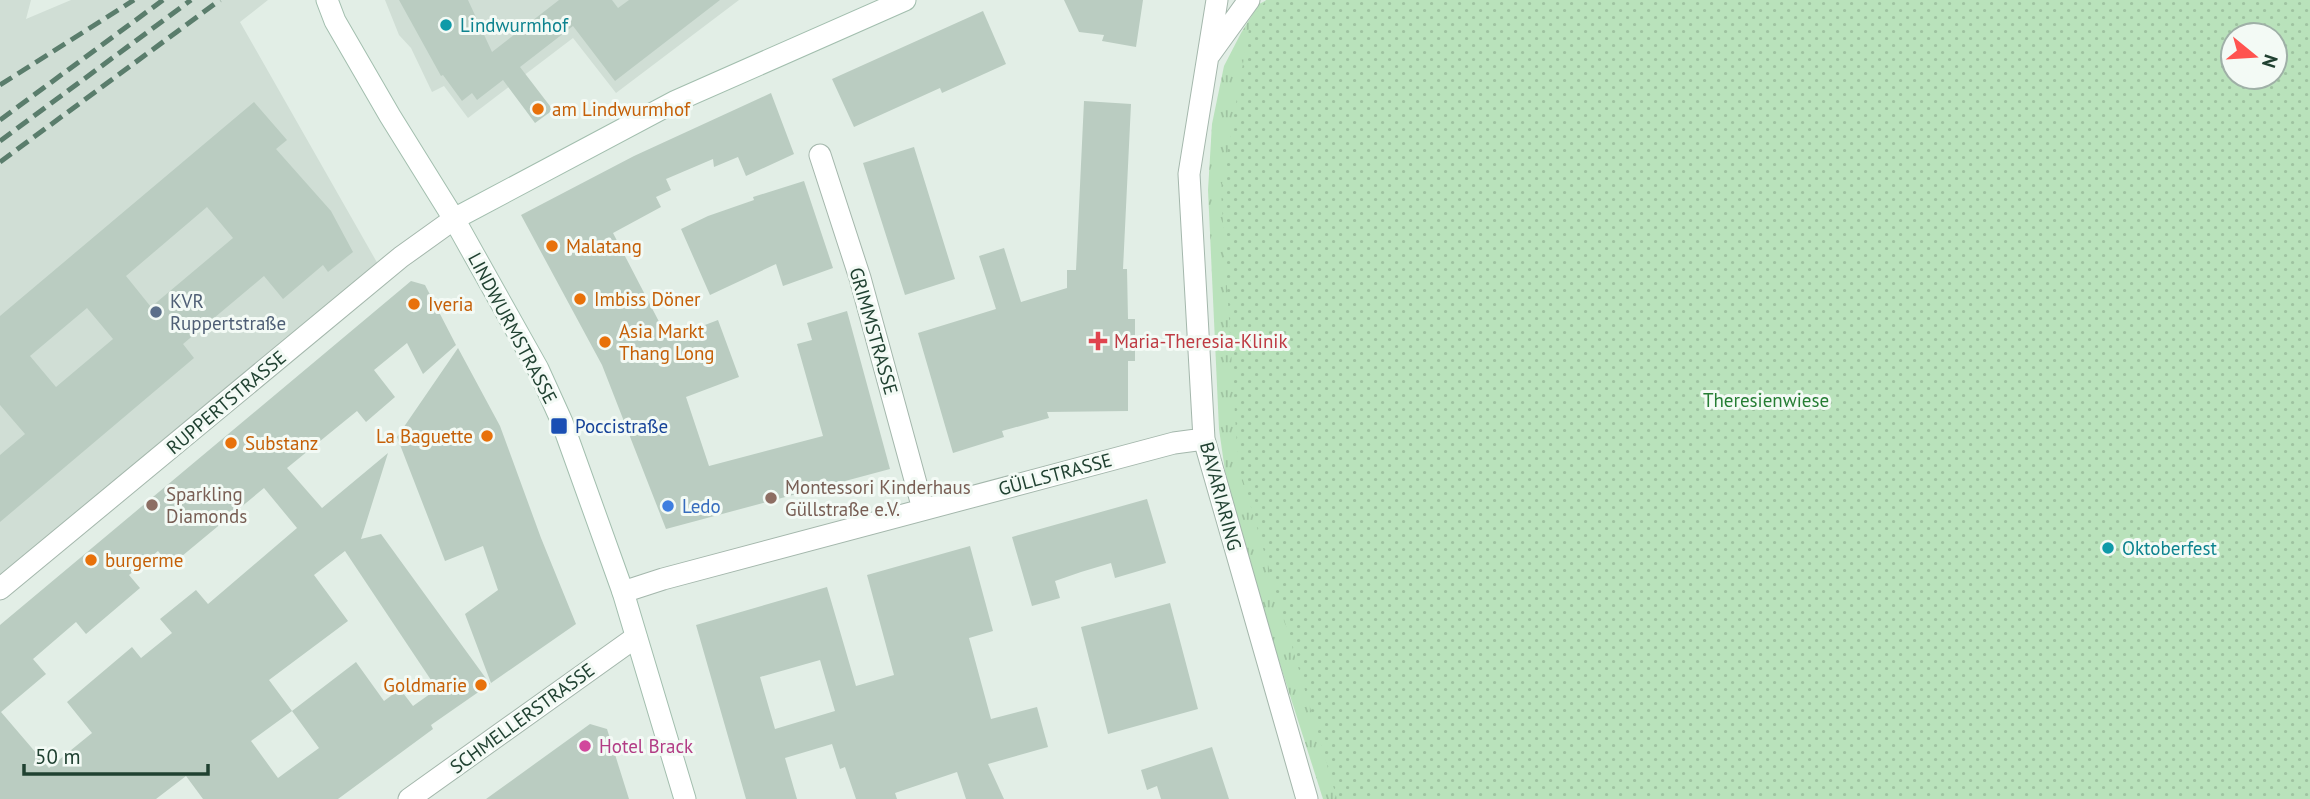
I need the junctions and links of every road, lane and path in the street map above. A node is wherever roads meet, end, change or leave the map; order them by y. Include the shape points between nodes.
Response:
1 (327, 0) edge
2 (905, 0) edge
3 (1217, 0) edge
4 (1249, 0) edge
5 (1207, 59) junction
6 (820, 155) dead end
7 (454, 219) junction
8 (1204, 439) junction
9 (923, 509) junction
10 (0, 590) edge
11 (623, 592) junction
12 (636, 637) junction
13 (409, 799) edge
14 (685, 799) edge
15 (1307, 799) edge

1 - 7 street, LINDWURMSTRASSE via 390,116
2 - 7 street via 676,101
3 - 5 street, BAVARIARING
4 - 5 street, BAVARIARING
5 - 8 street, BAVARIARING via 1189,174
6 - 9 street, GRIMMSTRASSE via 860,278
7 - 10 street, RUPPERTSTRASSE
7 - 11 street, LINDWURMSTRASSE via 538,369 562,422
8 - 9 street, GÜLLSTRASSE
8 - 15 street, BAVARIARING
9 - 11 street, GÜLLSTRASSE
11 - 12 street, LINDWURMSTRASSE
12 - 13 street, SCHMELLERSTRASSE
12 - 14 street, LINDWURMSTRASSE

